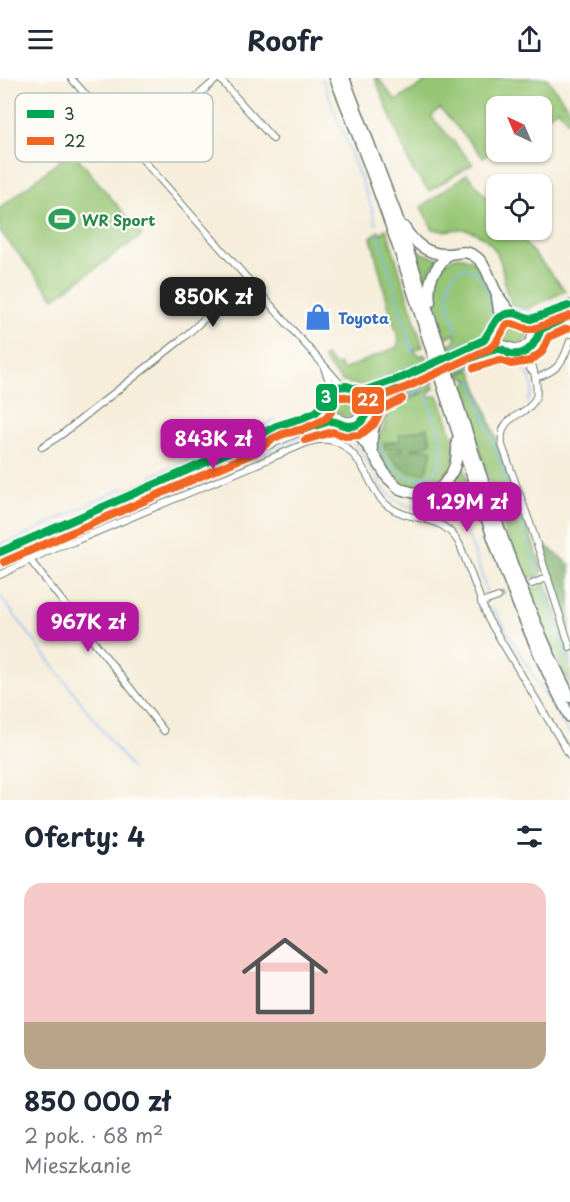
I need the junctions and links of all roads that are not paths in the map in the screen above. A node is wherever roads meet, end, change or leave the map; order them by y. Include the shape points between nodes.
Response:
1 (71, 78) edge
2 (219, 78) edge
3 (335, 78) edge
4 (344, 78) edge
5 (84, 93) edge
6 (202, 93) edge
7 (273, 139) dead end
8 (146, 162) edge
9 (396, 213) junction
10 (447, 255) junction
11 (248, 279) junction
12 (496, 291) junction
13 (569, 310) edge
14 (511, 313) junction
15 (500, 320) junction
16 (530, 324) junction
17 (433, 326) junction
18 (570, 341) edge
19 (499, 343) junction
20 (434, 344) junction
21 (528, 347) junction
22 (457, 353) junction
23 (519, 354) junction
24 (321, 362) junction
25 (535, 376) junction
26 (405, 382) junction
27 (342, 386) junction
28 (449, 391) junction
29 (332, 392) junction
30 (363, 396) junction
31 (331, 416) junction
32 (358, 422) junction
33 (294, 428) junction
34 (457, 428) junction
35 (42, 447) dead end
36 (372, 452) junction
37 (440, 489) junction
38 (487, 524) junction
39 (57, 534) junction
40 (62, 545) junction
41 (0, 552) edge
42 (0, 558) edge
43 (30, 560) junction
44 (0, 574) edge
45 (548, 577) junction
46 (532, 584) tunnel mouth
47 (498, 597) tunnel mouth
48 (481, 603) junction
49 (570, 647) edge
50 (570, 697) edge
51 (570, 717) edge
52 (164, 731) dead end
53 (570, 756) edge

1 - 5 street
2 - 6 street
2 - 7 street
3 - 20 highway
4 - 9 highway
8 - 11 street
9 - 10 highway via 419,245
9 - 17 highway
10 - 12 highway via 461,252 476,257
10 - 17 highway via 430,282
11 - 24 street
11 - 35 street via 181,340
12 - 14 highway
12 - 15 highway
13 - 16 main road
13 - 21 main road via 541,329 535,343
14 - 15 main road
14 - 16 main road via 519,314
15 - 16 main road via 513,318
15 - 19 main road
15 - 22 main road via 493,324 487,338
16 - 21 main road via 532,338
17 - 20 highway
18 - 25 street via 558,366
19 - 21 main road via 516,350
19 - 22 main road via 488,342
19 - 23 main road via 509,353
19 - 26 main road
20 - 28 highway, bridge
21 - 23 main road
21 - 25 street
22 - 26 main road
23 - 25 street
24 - 27 street
24 - 29 street
25 - 45 street via 537,392 533,401 506,423 501,439
26 - 30 main road
26 - 32 main road via 375,401 366,417
26 - 36 highway via 378,413
27 - 29 main road
27 - 30 main road via 350,386
28 - 34 highway
28 - 50 highway via 521,589
29 - 30 main road via 344,390
29 - 31 main road via 328,401
29 - 33 main road via 318,411
30 - 32 main road via 365,410
31 - 32 main road via 344,426
31 - 33 main road
32 - 36 highway
33 - 39 main road
33 - 41 main road
34 - 37 highway via 456,465
34 - 38 highway
36 - 37 highway via 387,477 400,489 418,494
37 - 38 highway via 466,499
38 - 51 highway via 525,625
39 - 40 street
39 - 42 main road
40 - 43 street
40 - 48 street via 304,444 327,440 353,452 389,507 452,531
43 - 44 street
43 - 52 street
45 - 46 street
45 - 49 street
47 - 48 street
48 - 53 street

